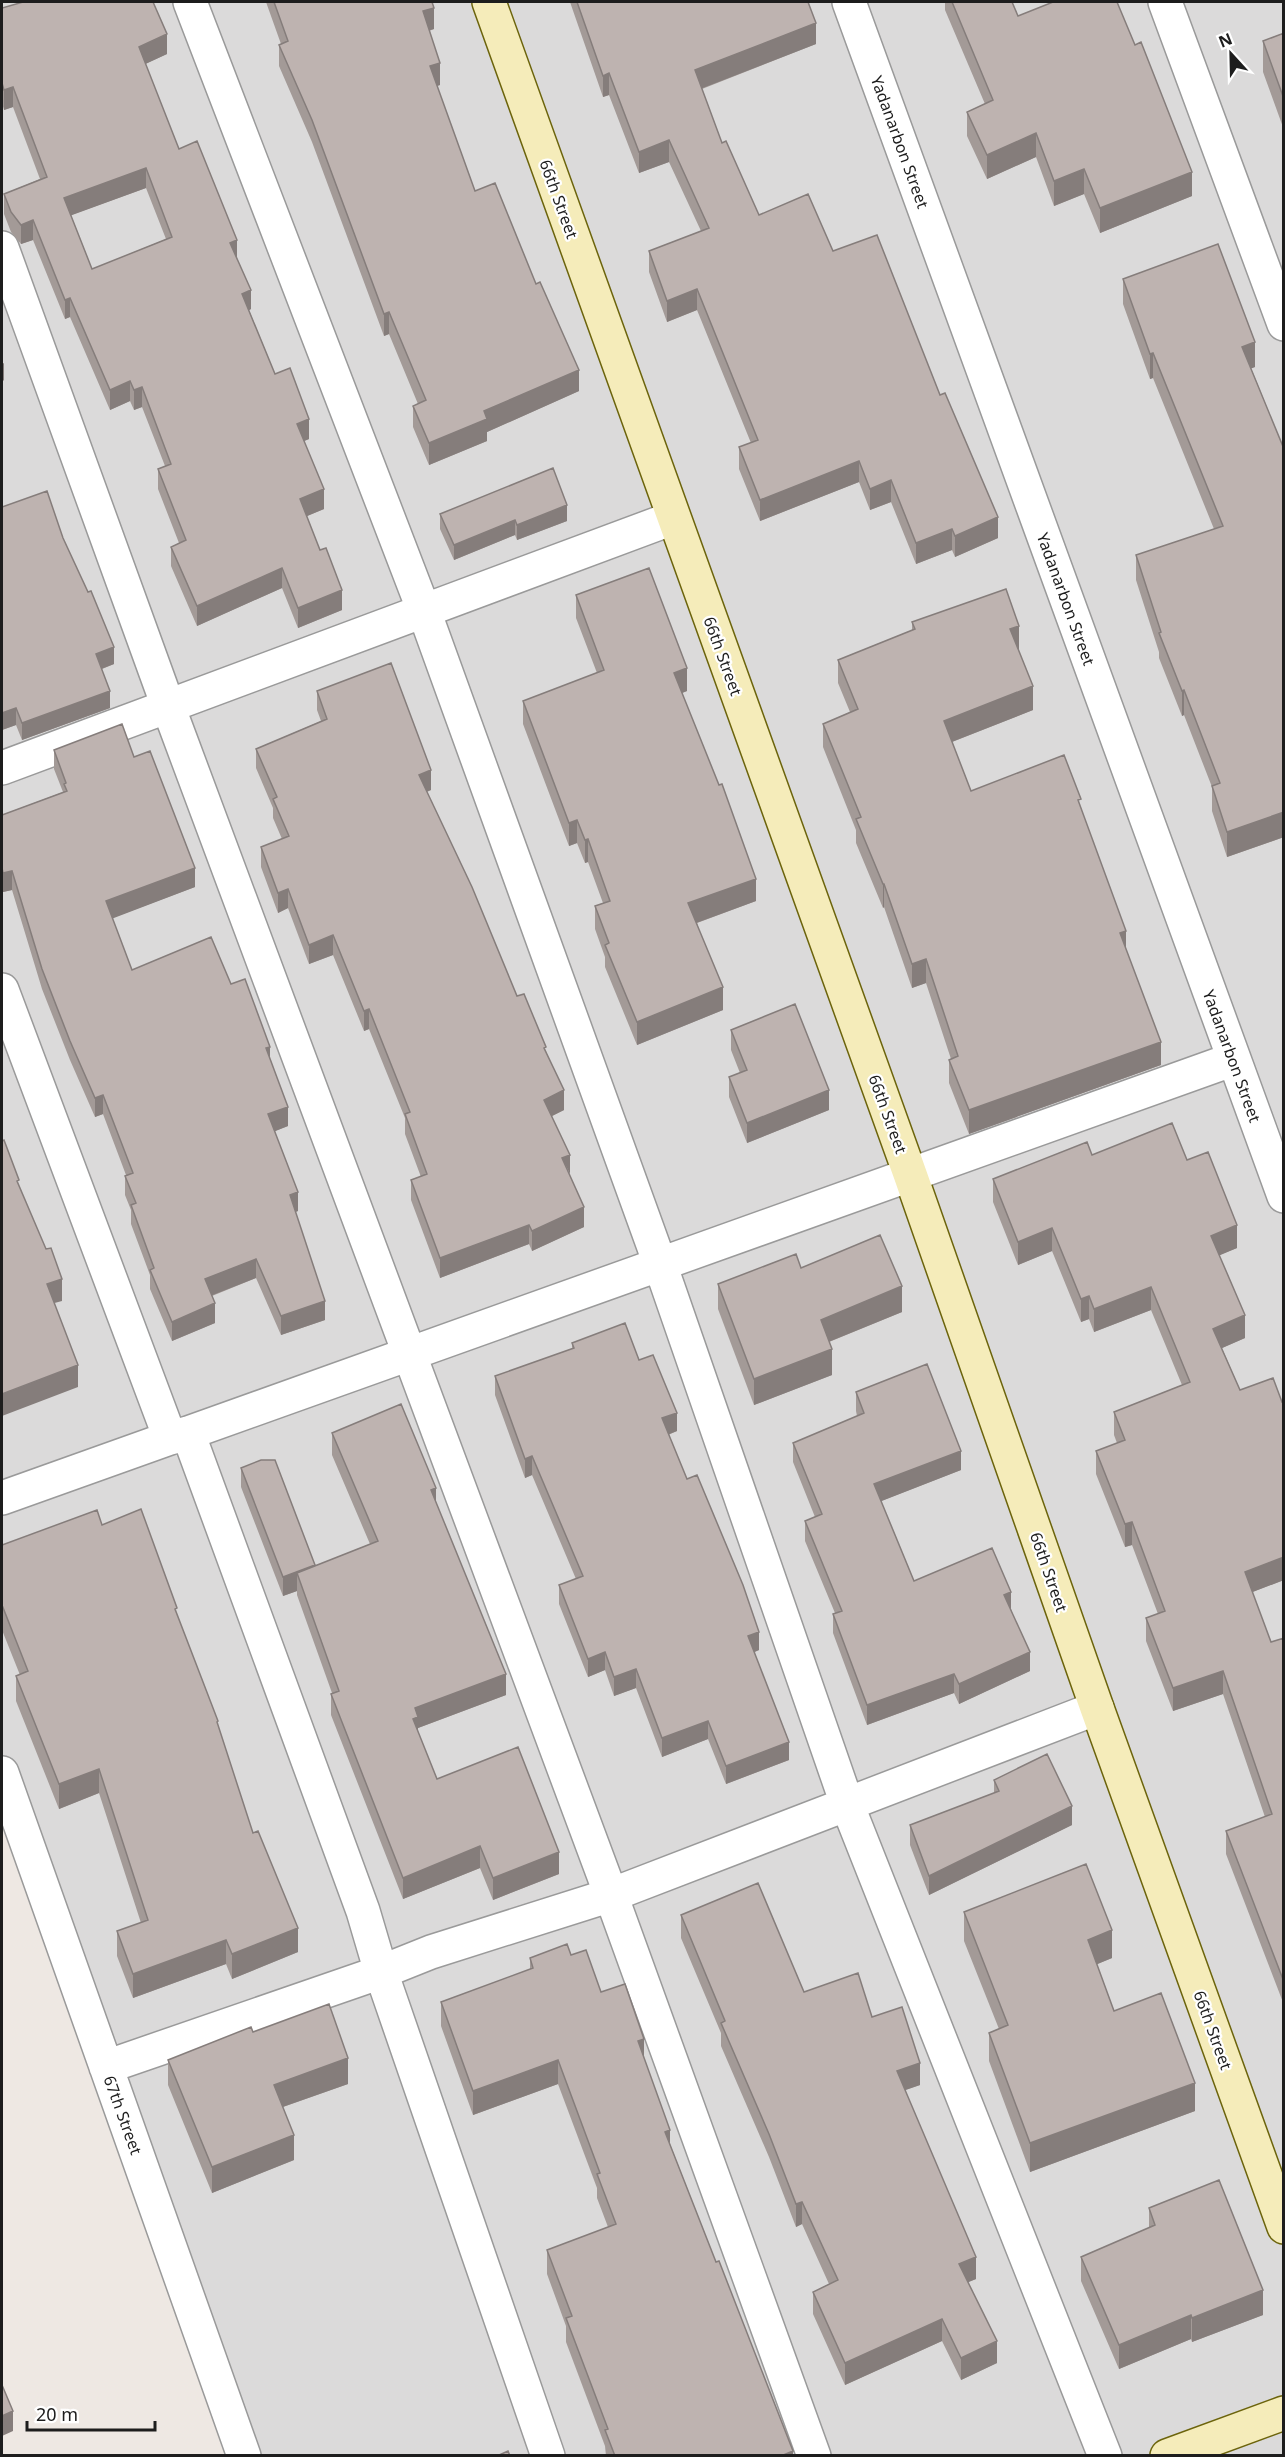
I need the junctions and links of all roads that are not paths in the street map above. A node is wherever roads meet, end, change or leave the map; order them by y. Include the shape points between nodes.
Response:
1 (190, 2) edge
2 (489, 2) edge
3 (849, 2) edge
4 (1165, 2) edge
5 (2, 248) edge
6 (1284, 324) edge
7 (673, 518) junction
8 (424, 611) junction
9 (168, 706) junction
10 (2, 768) edge
11 (2, 990) edge
12 (1234, 1059) junction
13 (910, 1174) junction
14 (1284, 1196) edge
15 (660, 1264) junction
16 (410, 1353) junction
17 (179, 1435) junction
18 (2, 1498) edge
19 (1097, 1708) junction
20 (2, 1773) edge
21 (847, 1804) junction
22 (8, 1812) edge
23 (611, 1895) junction
24 (381, 1972) junction
25 (106, 2067) junction
26 (1284, 2227) edge
27 (1284, 2413) edge
28 (244, 2456) edge
29 (548, 2456) edge
30 (814, 2456) edge
31 (1105, 2456) edge
32 (1167, 2456) edge

1 - 8 street
2 - 7 street, 66th Street
3 - 12 street, Yadanarbon Street
4 - 6 street
5 - 9 street
7 - 8 street
7 - 13 street, 66th Street
8 - 9 street
8 - 15 street
9 - 10 street
9 - 16 street
11 - 17 street
12 - 13 street
12 - 14 street, Yadanarbon Street
13 - 15 street
13 - 19 street, 66th Street
15 - 16 street
15 - 21 street
16 - 17 street
16 - 23 street
17 - 18 street
17 - 24 street via 363,1911
19 - 21 street
19 - 26 street, 66th Street
20 - 22 street, 67th Street
21 - 23 street
21 - 31 street
22 - 25 street, 67th Street
23 - 24 street via 431,1952
23 - 30 street
24 - 25 street
24 - 29 street
25 - 28 street, 67th Street
27 - 32 street

